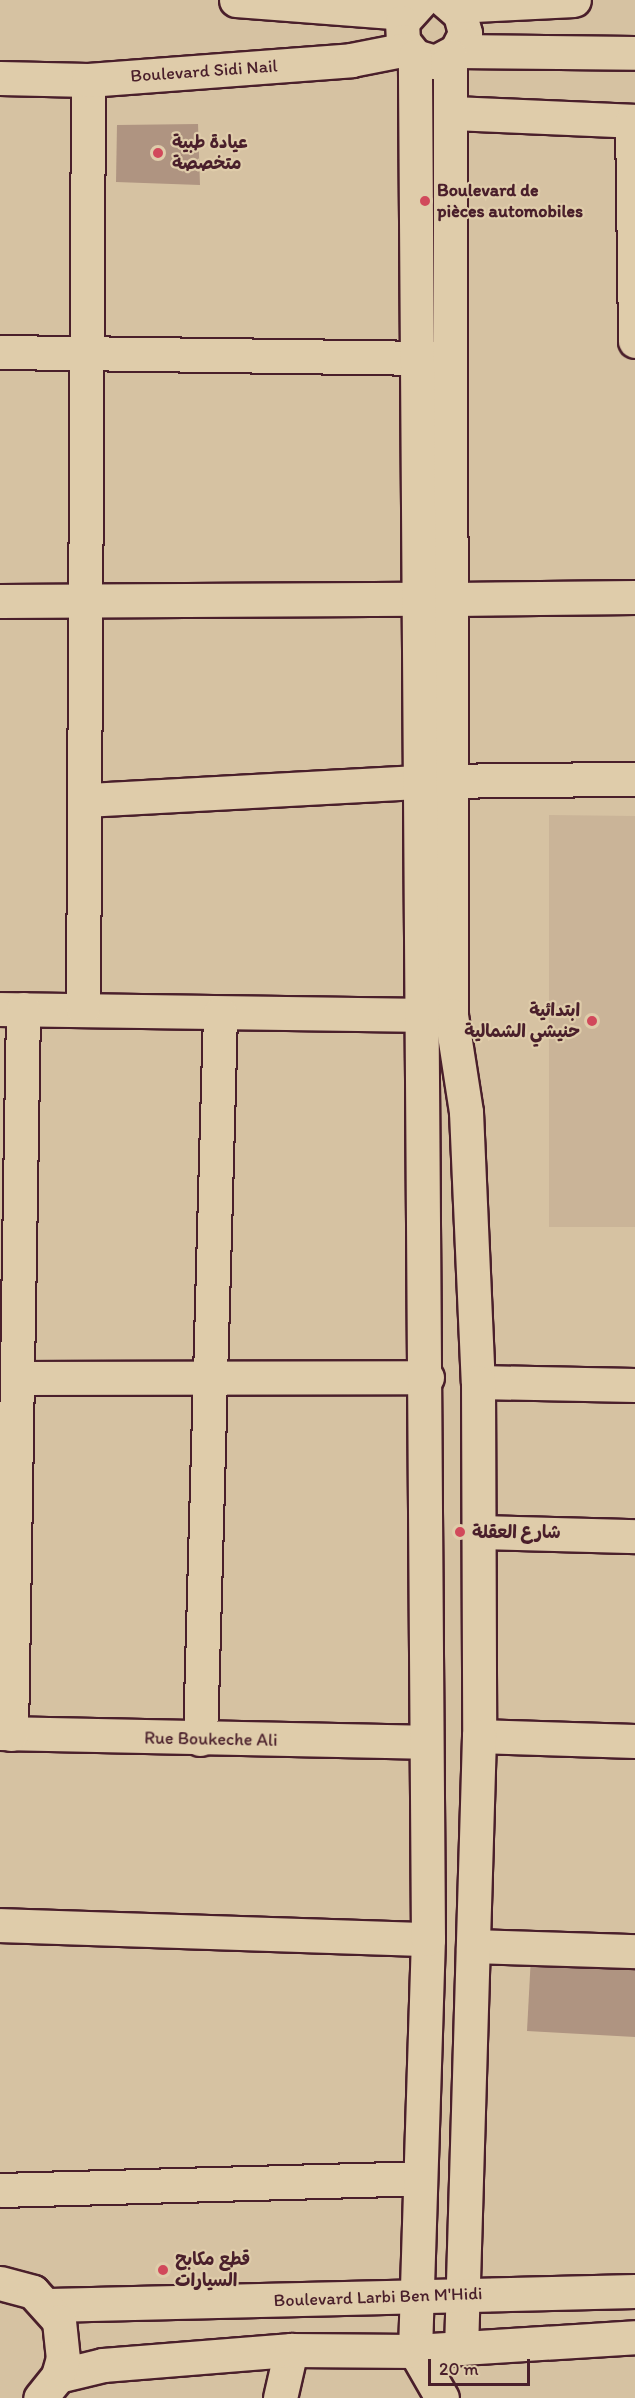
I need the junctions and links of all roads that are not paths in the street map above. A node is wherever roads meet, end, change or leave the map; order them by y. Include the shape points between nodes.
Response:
1 (236, 0) edge
2 (574, 0) edge
3 (425, 4) edge
4 (411, 53) junction
5 (635, 53) edge
6 (453, 54) junction
7 (0, 78) edge
8 (88, 80) junction
9 (452, 113) junction
10 (633, 121) edge
11 (635, 341) edge
12 (0, 352) edge
13 (84, 357) junction
14 (417, 358) junction
15 (454, 358) junction
16 (635, 597) edge
17 (418, 599) junction
18 (454, 599) junction
19 (0, 601) edge
20 (86, 602) junction
21 (635, 779) edge
22 (452, 780) junction
23 (420, 782) junction
24 (87, 800) junction
25 (12, 1009) edge
26 (83, 1009) junction
27 (220, 1013) junction
28 (451, 1015) junction
29 (417, 1017) junction
30 (210, 1377) junction
31 (427, 1377) junction
32 (17, 1378) junction
33 (478, 1382) junction
34 (635, 1385) edge
35 (478, 1532) junction
36 (635, 1536) edge
37 (5, 1733) edge
38 (479, 1736) junction
39 (200, 1739) junction
40 (635, 1741) edge
41 (422, 1742) junction
42 (0, 1926) edge
43 (428, 1939) junction
44 (473, 1946) junction
45 (635, 1951) edge
46 (419, 2178) junction
47 (0, 2190) edge
48 (0, 2283) edge
49 (635, 2291) edge
50 (463, 2293) junction
51 (417, 2295) junction
52 (48, 2305) junction
53 (635, 2337) edge
54 (461, 2348) junction
55 (291, 2350) junction
56 (415, 2351) junction
57 (49, 2387) edge
58 (442, 2397) edge
59 (280, 2398) edge

1 - 3 street
2 - 3 street
3 - 4 street via 401,31
3 - 6 street via 465,33
4 - 6 street via 428,62
4 - 8 street, Boulevard Sidi Nail
4 - 14 street
5 - 6 street
6 - 9 street
7 - 8 street, Boulevard Sidi Nail
8 - 13 street
9 - 10 street
9 - 15 street
10 - 11 street
12 - 13 street
13 - 14 street
13 - 20 street
14 - 15 street
14 - 17 street
15 - 18 street
16 - 18 street
17 - 20 street
17 - 23 street
18 - 22 street
19 - 20 street
20 - 24 street
21 - 22 street
22 - 23 street
22 - 28 street
23 - 24 street
23 - 29 street
24 - 26 street
25 - 26 street
25 - 32 street
26 - 27 street
27 - 29 street
27 - 30 street
28 - 29 street
28 - 33 street via 466,1112
29 - 31 street
30 - 31 street
30 - 32 street
30 - 39 street
31 - 41 street
32 - 37 street
33 - 34 street
33 - 35 street
35 - 36 street
35 - 38 street
37 - 39 street, Rue Boukeche Ali
38 - 40 street
38 - 44 street
39 - 41 street, Rue Boukeche Ali
41 - 43 street
42 - 43 street
43 - 46 street
44 - 45 street
44 - 50 street
46 - 47 street
46 - 51 street
48 - 52 street via 33,2292
49 - 50 street, Boulevard Larbi Ben M'Hidi
50 - 51 street, Boulevard Larbi Ben M'Hidi
50 - 54 street
51 - 52 street, Boulevard Larbi Ben M'Hidi
51 - 56 street
52 - 57 street via 64,2339
53 - 54 street
54 - 56 street
54 - 58 street
55 - 56 street
55 - 57 street via 103,2365
55 - 59 street
56 - 58 street

